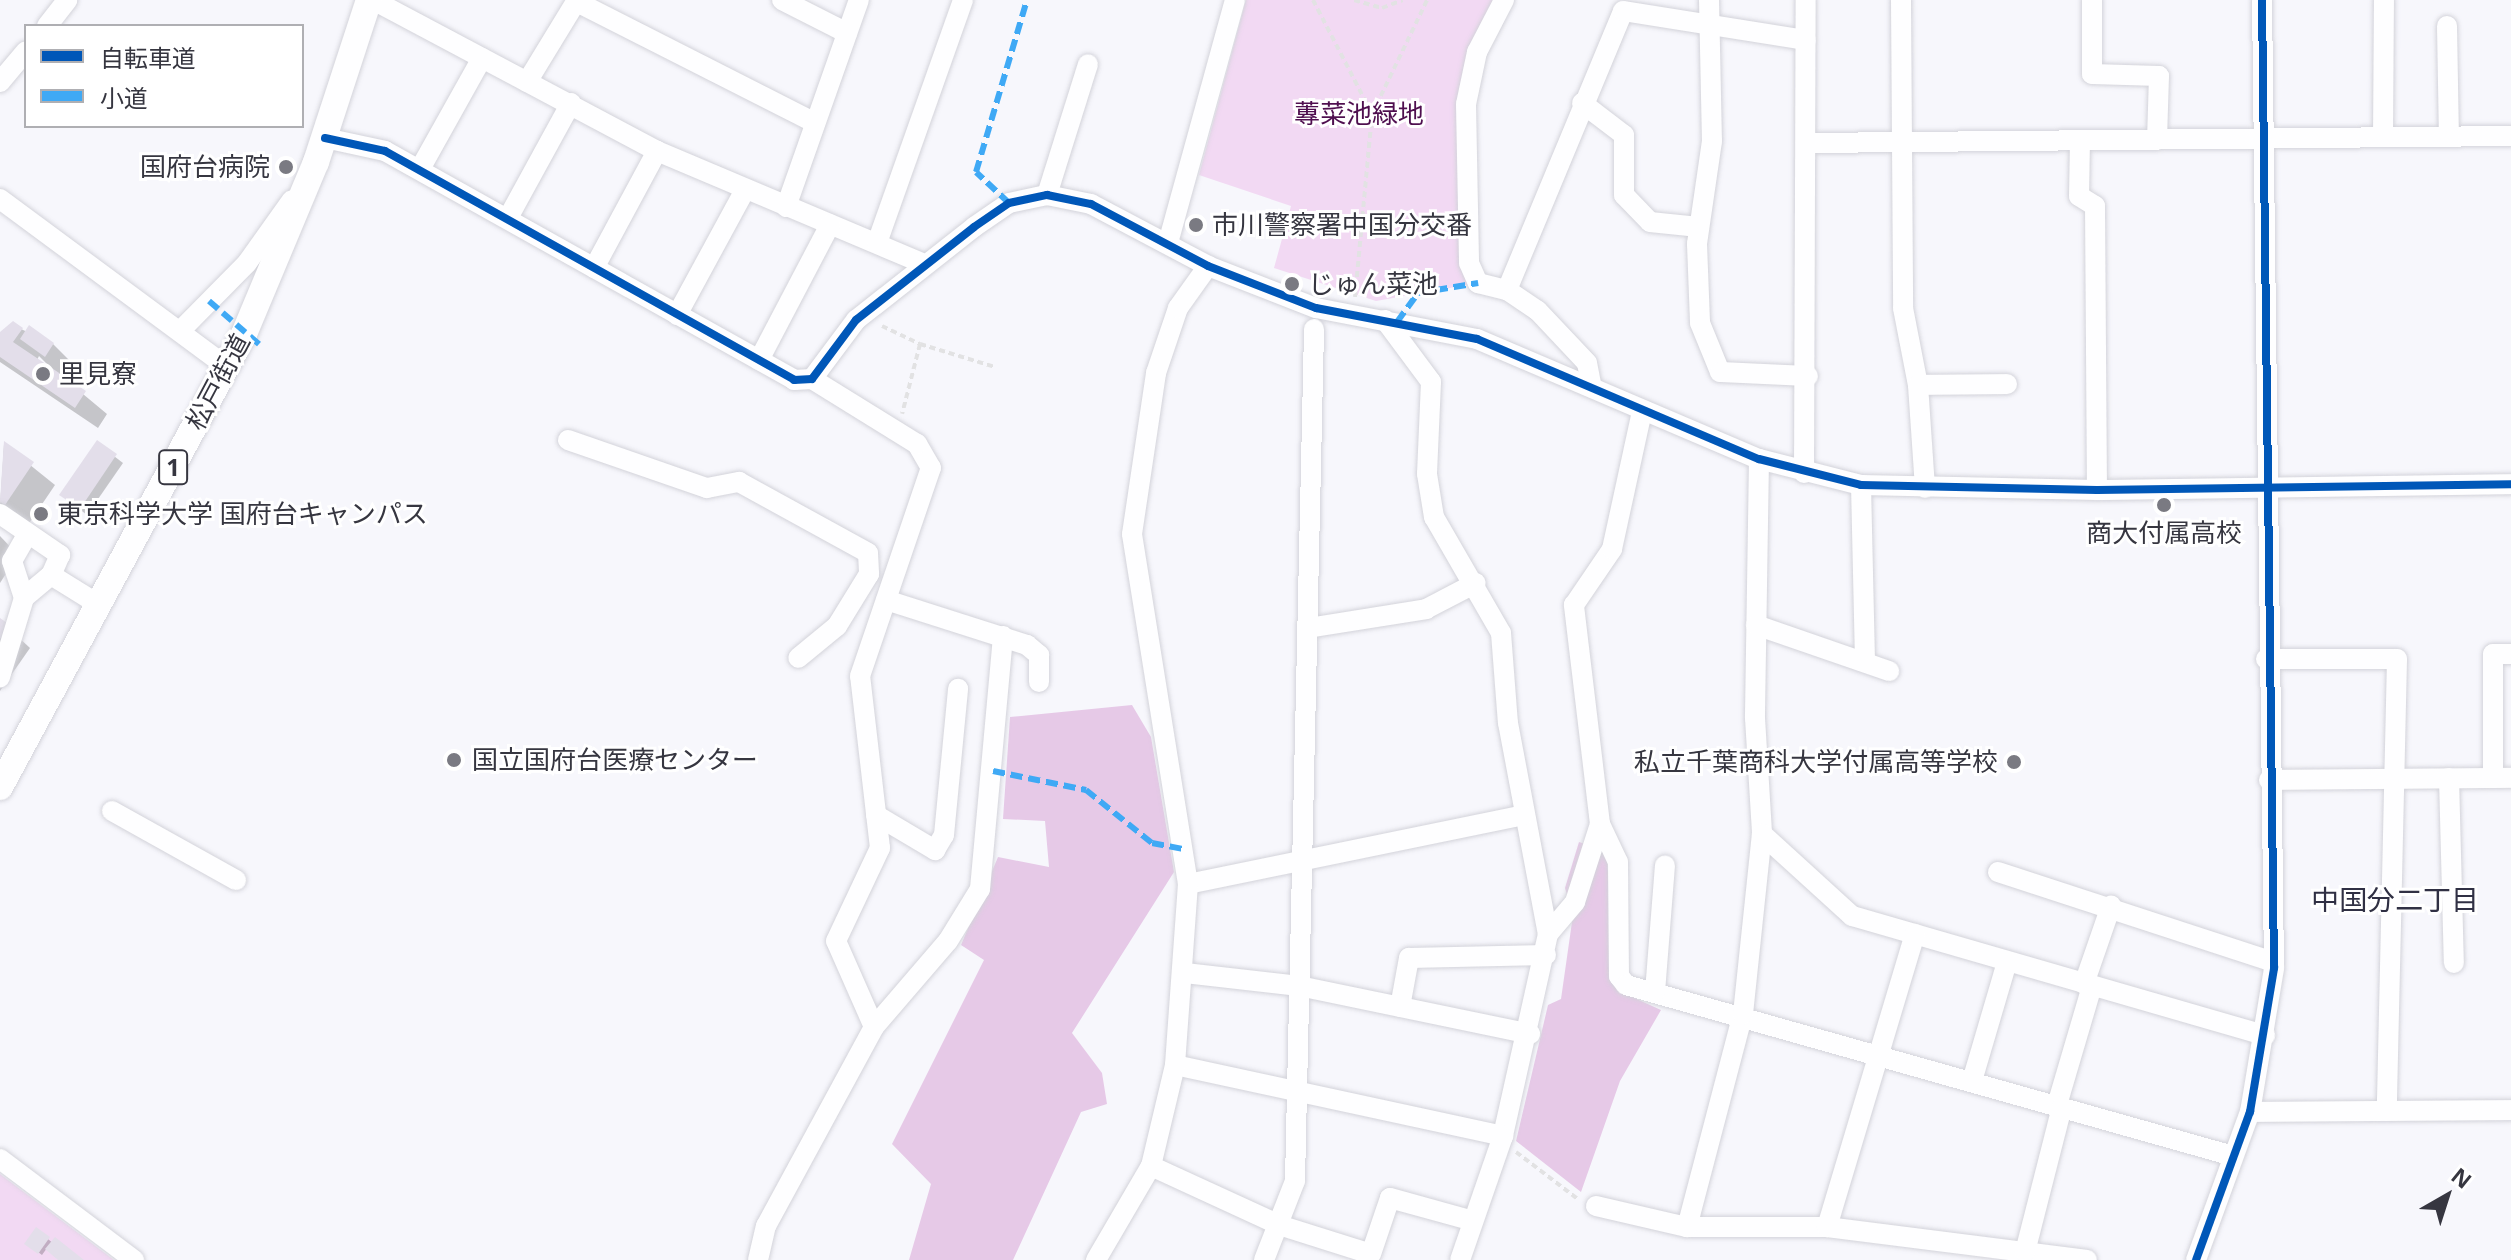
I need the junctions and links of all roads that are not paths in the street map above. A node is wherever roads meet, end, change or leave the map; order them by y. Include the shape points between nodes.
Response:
1 (67, 0) edge
2 (371, 0) edge
3 (782, 0) edge
4 (859, 0) edge
5 (963, 0) edge
6 (1235, 0) edge
7 (1504, 0) edge
8 (1709, 0) edge
9 (1806, 0) edge
10 (1901, 0) edge
11 (2092, 0) edge
12 (2262, 0) edge
13 (2384, 0) edge
14 (577, 1) edge
15 (49, 24) edge
16 (1710, 24) junction
17 (2447, 26) dead end
18 (847, 33) junction
19 (1806, 40) junction
20 (24, 53) edge
21 (482, 58) junction
22 (1088, 64) dead end
23 (0, 82) edge
24 (527, 82) junction
25 (571, 103) junction
26 (1582, 103) junction
27 (815, 123) junction
28 (2511, 136) edge
29 (2383, 137) junction
30 (2449, 137) junction
31 (2262, 139) junction
32 (2080, 140) junction
33 (2157, 140) junction
34 (1899, 142) junction
35 (1808, 143) junction
36 (320, 150) junction
37 (657, 151) junction
38 (420, 169) junction
39 (745, 190) junction
40 (1047, 195) junction
41 (0, 199) edge
42 (786, 207) junction
43 (508, 218) junction
44 (830, 225) junction
45 (1699, 227) junction
46 (877, 243) junction
47 (1168, 243) junction
48 (924, 264) junction
49 (1208, 266) junction
50 (594, 268) junction
51 (1507, 290) junction
52 (677, 315) junction
53 (1385, 320) junction
54 (183, 328) junction
55 (1314, 329) dead end
56 (759, 360) junction
57 (227, 367) junction
58 (1808, 376) junction
59 (812, 379) junction
60 (2007, 384) dead end
61 (1918, 385) junction
62 (1592, 388) junction
63 (1642, 411) junction
64 (568, 440) dead end
65 (1759, 459) junction
66 (1804, 473) junction
67 (2511, 484) edge
68 (1861, 485) junction
69 (2264, 487) junction
70 (1925, 488) junction
71 (2097, 490) junction
72 (0, 514) edge
73 (28, 533) junction
74 (51, 575) junction
75 (1476, 583) junction
76 (24, 598) junction
77 (886, 600) junction
78 (98, 604) junction
79 (1756, 625) junction
80 (1308, 628) junction
81 (1003, 636) junction
82 (2511, 654) edge
83 (798, 658) dead end
84 (2266, 659) junction
85 (1865, 662) junction
86 (1889, 671) dead end
87 (0, 677) edge
88 (1039, 682) dead end
89 (958, 689) dead end
90 (2449, 778) junction
91 (2502, 778) edge
92 (2393, 779) junction
93 (2269, 780) junction
94 (1, 783) edge
95 (112, 811) dead end
96 (876, 815) junction
97 (1523, 815) junction
98 (1600, 824) junction
99 (1762, 834) junction
100 (1303, 864) junction
101 (1665, 865) dead end
102 (1998, 872) dead end
103 (236, 880) dead end
104 (1188, 884) junction
105 (2111, 906) junction
106 (1915, 934) junction
107 (1547, 945) junction
108 (2007, 962) junction
109 (2273, 962) junction
110 (2454, 963) dead end
111 (1185, 973) junction
112 (2088, 985) junction
113 (1299, 986) junction
114 (1655, 992) junction
115 (1400, 1007) junction
116 (1743, 1014) junction
117 (874, 1027) junction
118 (1530, 1034) junction
119 (2265, 1035) junction
120 (1876, 1053) junction
121 (1175, 1065) junction
122 (1972, 1081) junction
123 (1297, 1095) junction
124 (2060, 1106) junction
125 (2511, 1110) edge
126 (2387, 1111) junction
127 (2250, 1112) junction
128 (1502, 1139) junction
129 (2233, 1156) junction
130 (0, 1159) edge
131 (1151, 1166) junction
132 (1596, 1206) road end
133 (1473, 1221) junction
134 (1279, 1225) junction
135 (1687, 1227) junction
136 (1827, 1227) junction
137 (2025, 1252) junction
138 (1997, 1254) edge
139 (134, 1260) edge
140 (758, 1260) edge
141 (1096, 1260) edge
142 (1264, 1260) edge
143 (1460, 1260) edge
144 (2087, 1260) edge
145 (2196, 1260) edge

1 - 15 street
2 - 21 street
2 - 36 main road, 松戸街道 / 1
3 - 18 street
4 - 18 street
5 - 46 street
6 - 47 street
7 - 51 street via 1477,52 1466,104 1469,263 1478,283
8 - 16 street
9 - 19 street
10 - 34 street
11 - 33 street via 2092,74 2159,76
12 - 31 street
13 - 29 street
14 - 24 street
14 - 27 street
16 - 19 street
16 - 26 street via 1623,11
16 - 45 street via 1712,141
17 - 30 street
18 - 27 street
19 - 35 street
20 - 23 street
21 - 24 street
21 - 38 street
22 - 40 street
24 - 25 street
25 - 37 street
25 - 43 street
26 - 45 street via 1624,135 1624,195 1650,222
26 - 51 street
27 - 42 street
28 - 30 street
29 - 30 street
29 - 31 street
31 - 33 street
31 - 69 street
32 - 33 street
32 - 34 street
32 - 71 street via 2079,196 2095,206
34 - 35 street
34 - 61 street via 1903,308
35 - 58 street
36 - 38 street via 385,151
36 - 54 street via 247,263
36 - 57 main road, 松戸街道 / 1
37 - 39 street
37 - 50 street
38 - 43 street
39 - 42 street
39 - 52 street
40 - 47 street via 1091,204
40 - 48 street via 1009,203
41 - 54 street
42 - 44 street
43 - 50 street
44 - 46 street
44 - 56 street
45 - 58 street via 1700,323 1720,372
46 - 48 street
47 - 49 street
48 - 59 street via 864,312
49 - 53 street via 1354,316
49 - 104 street via 1178,308 1156,373 1132,534
50 - 52 street
51 - 62 street via 1587,363
52 - 56 street
53 - 62 street via 1477,339
53 - 75 street via 1431,382 1427,474 1434,517
54 - 57 street
55 - 80 street
56 - 59 street via 794,380
57 - 78 main road, 松戸街道 / 1
58 - 66 street
59 - 77 street via 897,431 931,468
60 - 61 street
61 - 70 street
62 - 63 street
63 - 65 street
63 - 98 street via 1612,549 1574,605
64 - 83 street via 707,488 739,482 868,553 869,574 837,626
65 - 66 street
65 - 79 street
66 - 68 street
67 - 69 street
68 - 70 street
68 - 85 street
69 - 71 street
69 - 84 street
70 - 71 street
72 - 73 street
73 - 74 street via 60,555
73 - 76 street via 12,561
74 - 76 street
74 - 78 street
75 - 80 street via 1426,609
75 - 97 street via 1501,633
76 - 87 street
77 - 81 street
77 - 96 street via 860,676
78 - 94 main road, 松戸街道 / 1
79 - 85 street
79 - 99 street
80 - 100 street
81 - 88 street via 1039,655
81 - 117 street via 980,889 948,941
82 - 91 street via 2493,654
84 - 92 street via 2397,659
84 - 93 street
85 - 86 street
89 - 96 street via 944,835 935,850
90 - 91 street
90 - 92 street
90 - 110 street
92 - 93 street
92 - 126 street
93 - 109 street
95 - 103 street
96 - 117 street via 876,866 848,905 836,941
97 - 100 street
97 - 107 street
98 - 107 street via 1575,902
98 - 114 street via 1618,862 1619,976
99 - 106 street via 1852,916
99 - 116 street
100 - 104 street
100 - 113 street
101 - 114 street
102 - 105 street
104 - 111 street
105 - 109 street
105 - 112 street
106 - 108 street
106 - 120 street
107 - 115 street via 1409,958
107 - 118 street
108 - 112 street
108 - 122 street
109 - 119 street
111 - 113 street
111 - 121 street
112 - 119 street
112 - 124 street
113 - 115 street
113 - 123 street
114 - 116 street
115 - 118 street
116 - 120 street
116 - 135 street
117 - 140 street via 766,1226
118 - 128 street
119 - 127 street
120 - 122 street
120 - 136 street
121 - 123 street
121 - 131 street
122 - 124 street
123 - 128 street
123 - 134 street via 1295,1181
124 - 129 street
124 - 137 street
125 - 126 street
126 - 127 street
127 - 129 street
128 - 133 street
129 - 145 street
130 - 139 street
131 - 134 street
131 - 141 street
132 - 135 street
133 - 134 street via 1390,1198 1371,1254
133 - 143 street
134 - 142 street
135 - 136 street
136 - 138 street
137 - 138 street
137 - 144 street

